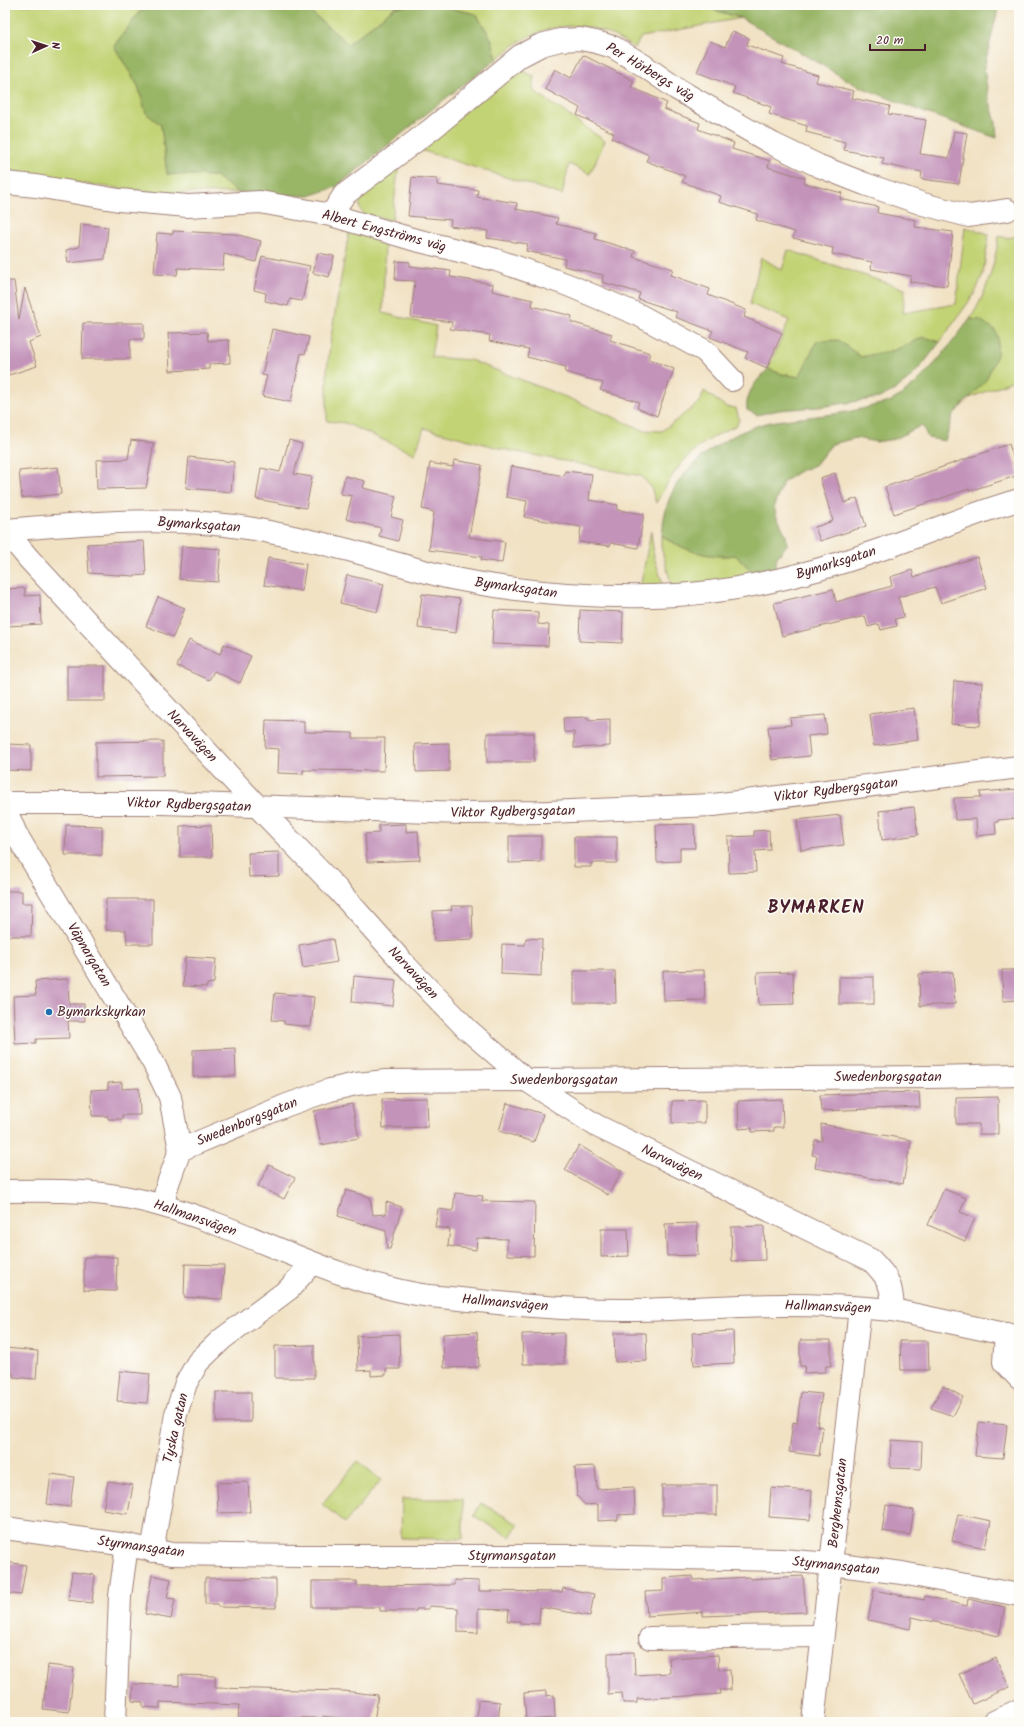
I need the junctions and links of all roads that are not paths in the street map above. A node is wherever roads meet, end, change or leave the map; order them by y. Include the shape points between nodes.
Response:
1 (5, 183) edge
2 (1007, 210) dead end
3 (332, 215) junction
4 (732, 380) dead end
5 (1019, 500) edge
6 (5, 530) edge
7 (1019, 767) edge
8 (5, 803) edge
9 (258, 807) junction
10 (5, 808) edge
11 (1019, 1075) edge
12 (526, 1080) junction
13 (180, 1150) junction
14 (5, 1191) edge
15 (163, 1206) junction
16 (311, 1264) junction
17 (860, 1308) junction
18 (893, 1310) junction
19 (1013, 1336) edge
20 (1019, 1378) edge
21 (5, 1528) edge
22 (127, 1545) junction
23 (152, 1551) junction
24 (831, 1564) junction
25 (1019, 1596) edge
26 (822, 1636) junction
27 (650, 1638) dead end
28 (1019, 1710) edge
29 (115, 1722) edge
30 (813, 1722) edge
31 (994, 1722) edge

1 - 3 street, Albert Engströms väg via 119,200 188,206 260,202
2 - 3 street, Per Hörbergs väg via 969,216 923,204 819,166 773,144 677,89 613,47 580,39 560,40 541,45 520,56 433,128 344,195
3 - 4 street, Albert Engströms väg via 496,260 568,285 639,315 705,351
5 - 6 street, Bymarksgatan via 826,568 748,586 655,596 593,596 505,588 455,579 355,552 254,529 196,523 132,521
6 - 9 street, Narvavägen
7 - 9 street, Viktor Rydbergsgatan via 713,806 463,813
8 - 9 street, Viktor Rydbergsgatan
9 - 12 street, Narvavägen via 467,1029
10 - 13 street, Väpnargatan via 16,834 153,1062 170,1097
11 - 12 street, Swedenborgsgatan
12 - 13 street, Swedenborgsgatan via 386,1081 356,1084 287,1105
12 - 18 street, Narvavägen via 597,1126 871,1260 885,1274
13 - 15 street, Swedenborgsgatan
14 - 15 street, Hallmansvägen via 80,1190
15 - 16 street, Hallmansvägen via 216,1224
16 - 17 street, Hallmansvägen via 366,1283 416,1294 535,1308 624,1310 800,1305
16 - 23 street, Tyska gatan via 290,1289 222,1339 198,1362 186,1383 176,1414
17 - 18 street, Hallmansvägen
17 - 24 street, Berghemsgatan
18 - 19 street, Hallmansvägen
19 - 20 street via 1004,1362
21 - 22 street, Styrmansgatan
22 - 23 street, Styrmansgatan
22 - 29 street via 120,1596
23 - 24 street, Styrmansgatan via 172,1554 300,1556 582,1556 781,1560
24 - 25 street, Styrmansgatan via 902,1573
24 - 26 street, Berghemsgatan
26 - 27 street
26 - 30 street, Berghemsgatan
28 - 31 street

